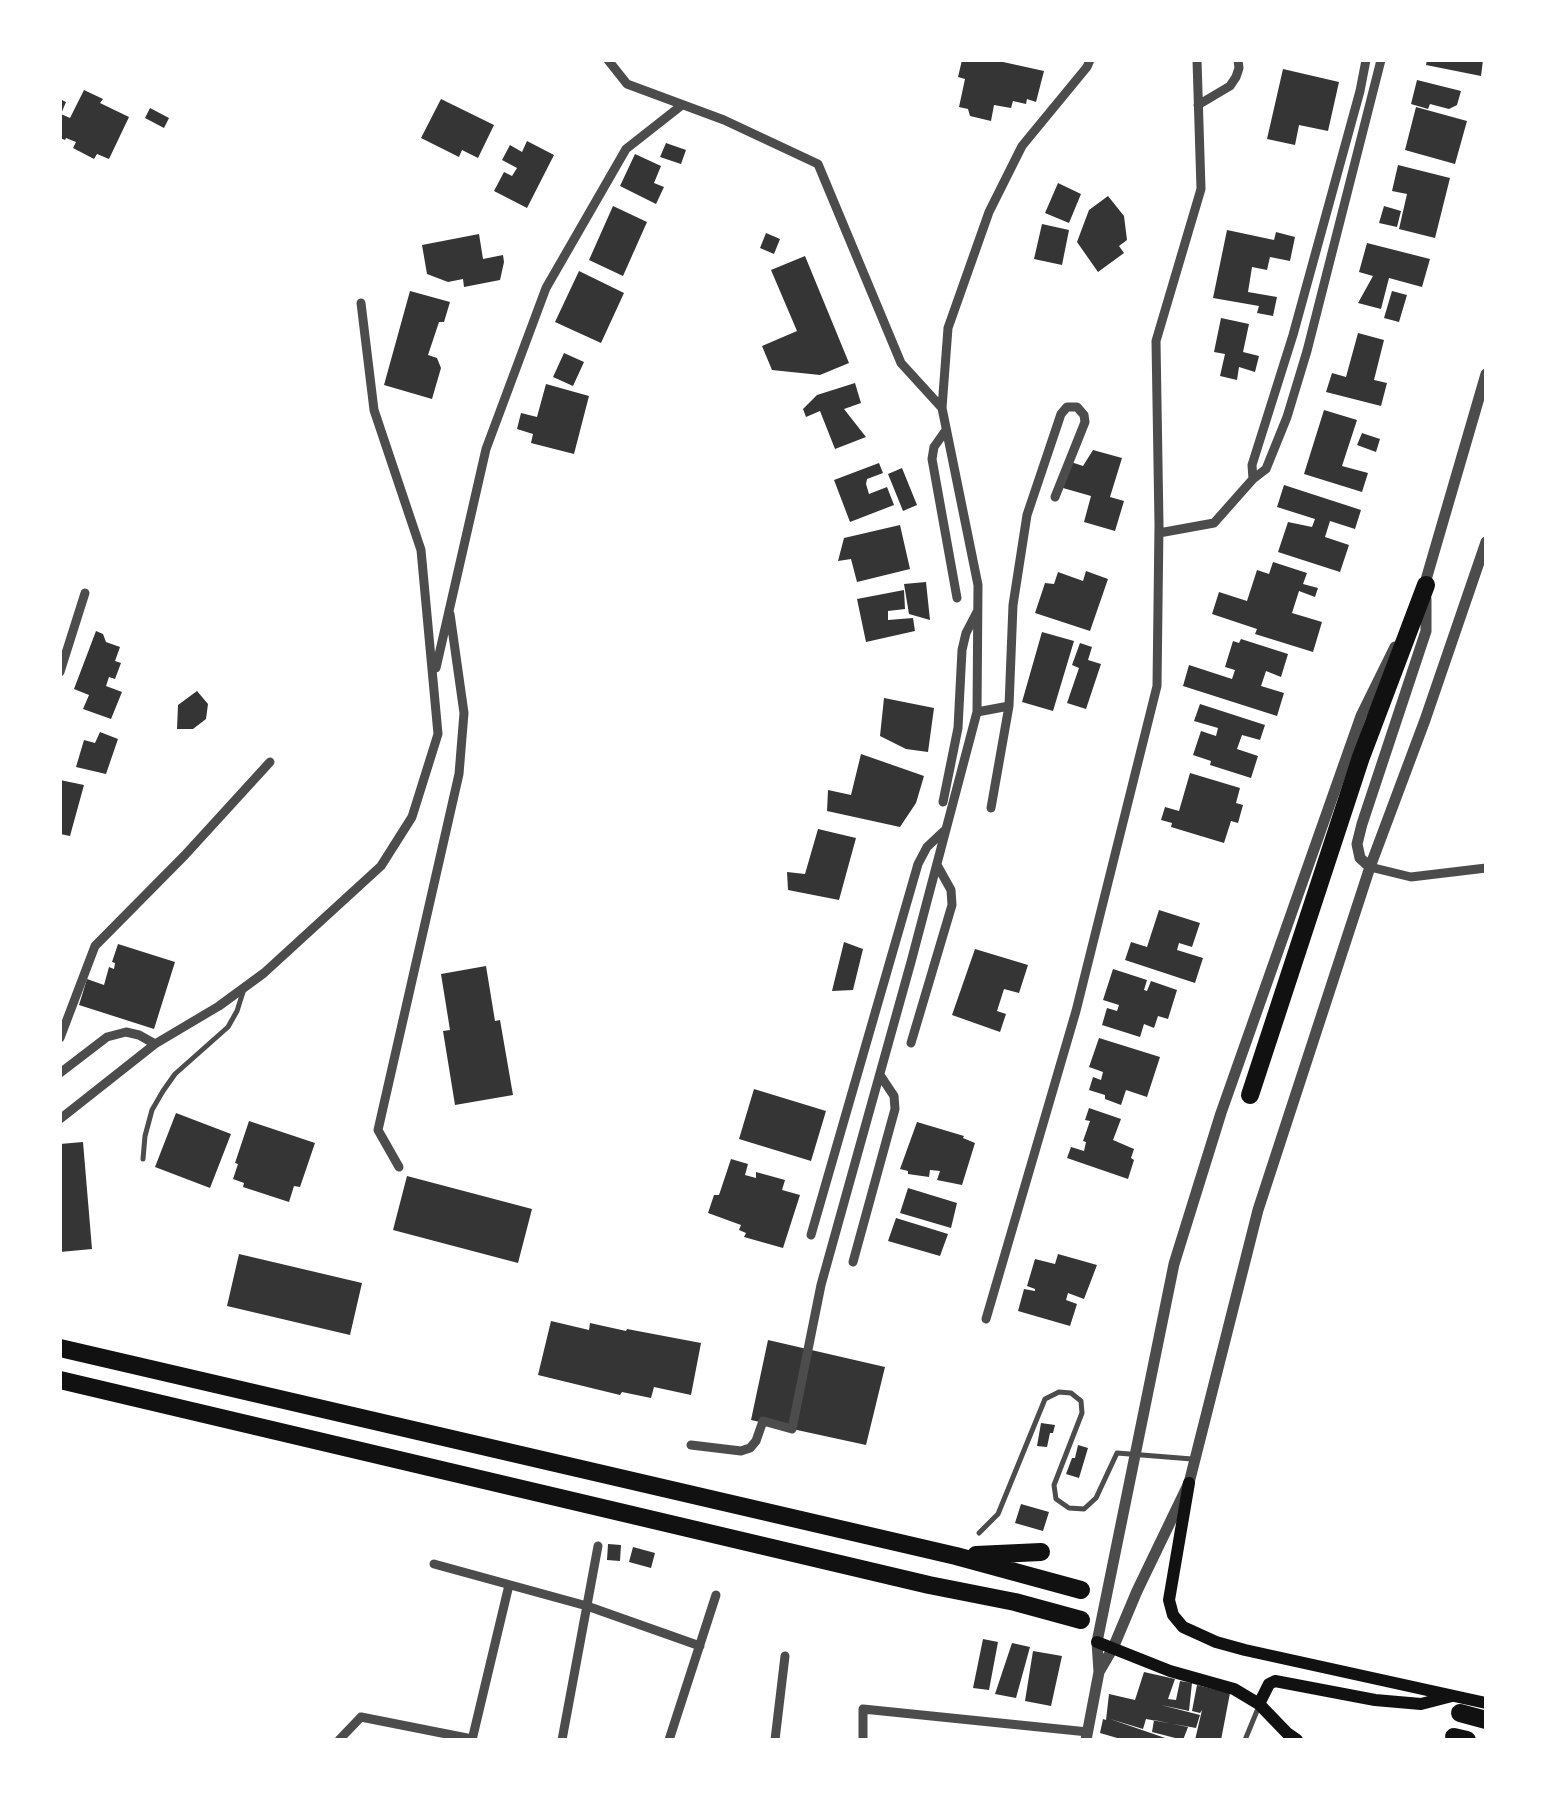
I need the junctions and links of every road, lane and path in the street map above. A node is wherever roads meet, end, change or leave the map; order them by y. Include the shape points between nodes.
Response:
1 (608, 60) edge
2 (1090, 60) edge
3 (1197, 60) edge
4 (1238, 60) edge
5 (1366, 60) edge
6 (1381, 60) edge
7 (682, 104) junction
8 (1198, 105) junction
9 (361, 303) dead end
10 (1486, 374) edge
11 (942, 408) junction
12 (1269, 412) junction
13 (1288, 417) junction
14 (946, 430) junction
15 (1252, 479) junction
16 (1055, 498) dead end
17 (1159, 532) junction
18 (1486, 542) edge
19 (1426, 584) junction
20 (85, 594) dead end
21 (957, 598) dead end
22 (449, 606) junction
23 (978, 609) junction
24 (60, 672) edge
25 (433, 680) junction
26 (1009, 706) junction
27 (976, 712) junction
28 (270, 762) dead end
29 (944, 802) dead end
30 (990, 808) dead end
31 (946, 828) junction
32 (937, 865) junction
33 (1370, 867) junction
34 (1486, 868) edge
35 (244, 989) junction
36 (60, 1038) edge
37 (911, 1043) dead end
38 (155, 1044) junction
39 (60, 1073) edge
40 (880, 1075) junction
41 (1250, 1095) dead end
42 (60, 1119) edge
43 (142, 1160) dead end
44 (398, 1167) dead end
45 (811, 1236) dead end
46 (852, 1262) dead end
47 (986, 1319) dead end
48 (60, 1348) edge
49 (60, 1380) edge
50 (691, 1445) dead end
51 (1134, 1454) junction
52 (1195, 1459) junction
53 (1190, 1483) junction
54 (979, 1533) dead end
55 (598, 1546) dead end
56 (1040, 1552) dead end
57 (956, 1556) junction
58 (434, 1564) dead end
59 (509, 1585) junction
60 (1081, 1590) dead end
61 (716, 1595) dead end
62 (587, 1606) junction
63 (1081, 1620) dead end
64 (1098, 1642) junction
65 (700, 1646) junction
66 (1113, 1648) junction
67 (785, 1656) dead end
68 (1099, 1672) junction
69 (1486, 1703) edge
70 (1259, 1704) junction
71 (1457, 1704) junction
72 (1486, 1720) edge
73 (1087, 1736) edge
74 (339, 1740) edge
75 (472, 1740) edge
76 (562, 1740) edge
77 (669, 1740) edge
78 (775, 1740) edge
79 (862, 1740) edge
80 (1245, 1740) edge
81 (1298, 1740) edge

1 - 7 street via 627,84
2 - 11 street via 1022,146 989,212 948,328
3 - 8 street
4 - 8 street via 1230,86
5 - 12 street
6 - 13 street
7 - 11 street via 818,164 902,364
7 - 22 street via 626,149 546,288 486,449
8 - 17 street via 1200,189 1156,341
9 - 25 street via 374,410 421,550
10 - 19 street
11 - 14 street
12 - 13 street
12 - 15 street
13 - 15 street via 1266,469
14 - 21 street via 932,459
14 - 23 street
15 - 17 street via 1214,523
16 - 26 street via 1086,422 1067,406 1027,515
17 - 47 street via 1157,686 1076,1011
18 - 33 street
19 - 33 street via 1426,631 1357,844
19 - 41 highway via 1361,757
19 - 51 street via 1360,716 1221,1113 1174,1264
20 - 24 street
22 - 25 street
22 - 44 street via 464,713 458,774 378,1130
23 - 27 street
23 - 29 street via 962,650 958,728
25 - 35 street via 438,734 412,816 381,866
26 - 27 street
26 - 30 street
27 - 31 street
28 - 36 street via 95,946
31 - 32 street
31 - 45 street via 918,864
32 - 37 street via 952,890 952,905
32 - 40 street
33 - 34 street via 1411,877
33 - 52 street via 1258,1210
35 - 38 street
35 - 43 lane via 228,1027 163,1091 148,1123
38 - 39 street via 126,1032 107,1037
38 - 42 street
40 - 46 street via 896,1109
40 - 50 street via 821,1285 792,1429 762,1421 756,1441 741,1451
48 - 57 highway
49 - 63 highway
51 - 52 lane
51 - 54 lane via 1117,1453 1096,1498 1084,1509 1068,1508 1056,1499 1054,1486 1082,1401 1070,1392 1046,1399 998,1514
51 - 64 street
52 - 53 street
53 - 66 street
53 - 71 main road via 1169,1600 1184,1627 1216,1642
55 - 62 street
56 - 57 highway
57 - 60 highway
58 - 59 street
59 - 62 street
59 - 75 street
61 - 65 street
62 - 65 street
62 - 76 street
64 - 66 main road
64 - 68 street
65 - 77 street
66 - 68 street
66 - 70 main road via 1234,1689
67 - 78 street
68 - 73 street
69 - 71 main road
70 - 71 main road via 1275,1680 1375,1700
70 - 80 lane
70 - 81 main road
71 - 72 highway
73 - 79 street via 863,1709
74 - 75 street via 362,1718

